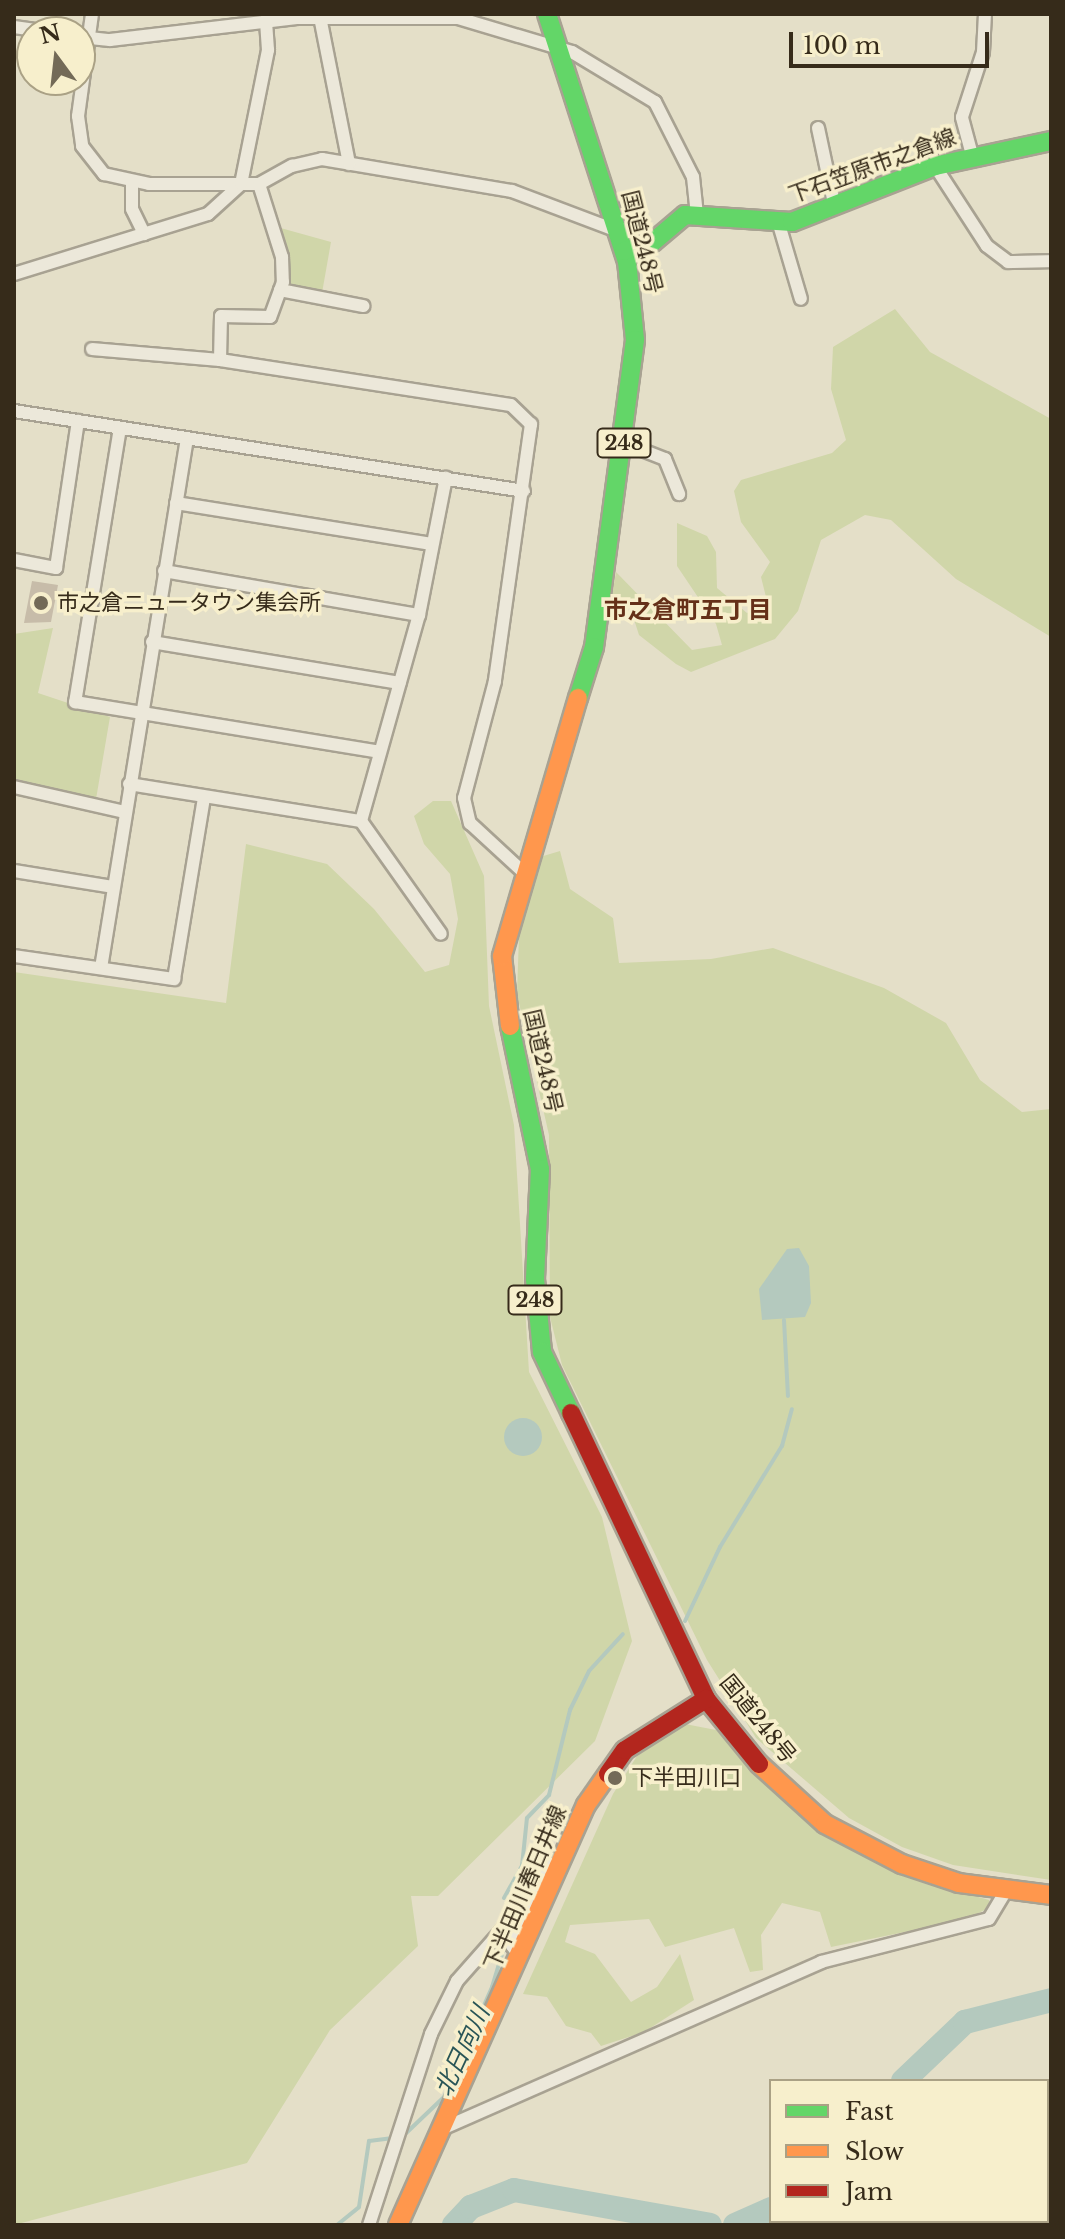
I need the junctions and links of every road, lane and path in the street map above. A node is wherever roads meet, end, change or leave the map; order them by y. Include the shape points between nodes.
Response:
1 (547, 14) edge
2 (985, 14) edge
3 (297, 16) edge
4 (320, 17) junction
5 (266, 20) junction
6 (96, 37) edge
7 (558, 51) junction
8 (80, 96) edge
9 (818, 128) dead end
10 (1051, 141) edge
11 (972, 155) junction
12 (349, 164) junction
13 (935, 166) junction
14 (132, 182) junction
15 (241, 184) junction
16 (259, 184) junction
17 (834, 203) junction
18 (697, 214) junction
19 (778, 221) junction
20 (618, 231) junction
21 (144, 234) junction
22 (624, 251) junction
23 (1051, 261) edge
24 (14, 274) edge
25 (280, 290) junction
26 (801, 299) dead end
27 (363, 306) dead end
28 (92, 349) dead end
29 (220, 360) junction
30 (14, 411) edge
31 (78, 421) junction
32 (120, 428) junction
33 (187, 438) junction
34 (624, 443) junction
35 (446, 478) junction
36 (524, 491) junction
37 (679, 494) dead end
38 (176, 503) junction
39 (432, 544) junction
40 (14, 560) edge
41 (164, 571) junction
42 (419, 615) junction
43 (152, 642) junction
44 (400, 683) junction
45 (140, 715) junction
46 (379, 752) junction
47 (129, 784) junction
48 (14, 787) edge
49 (204, 797) junction
50 (125, 812) junction
51 (361, 821) junction
52 (14, 871) edge
53 (522, 871) junction
54 (113, 887) junction
55 (441, 934) dead end
56 (14, 956) edge
57 (101, 968) junction
58 (706, 1699) junction
59 (1006, 1891) junction
60 (1051, 1895) edge
61 (523, 1957) junction
62 (446, 2127) junction
63 (369, 2225) edge
64 (398, 2225) edge

1 - 7 main road, 国道248号 / 248
2 - 11 street via 983,52 962,117
3 - 4 street
3 - 5 street
4 - 7 street via 439,15
4 - 12 street
5 - 6 street
5 - 15 street via 268,50
7 - 18 street via 572,52 628,82 663,110 693,177
7 - 20 main road, 国道248号 / 248
8 - 14 street via 82,146 104,174
9 - 17 street
10 - 11 main road, 下石笠原市之倉線
11 - 13 main road, 下石笠原市之倉線
12 - 16 street via 322,159 292,166
12 - 20 street via 512,191
13 - 17 main road, 下石笠原市之倉線
13 - 23 street via 987,246 1008,262
14 - 15 street
14 - 21 street via 132,209
15 - 16 street
15 - 21 street via 208,214
16 - 25 street via 282,257
17 - 19 main road, 下石笠原市之倉線 via 792,222
18 - 19 main road, 下石笠原市之倉線
18 - 22 main road via 674,221 653,242
19 - 26 street
20 - 22 main road, 国道248号 / 248
21 - 24 street
22 - 34 main road, 国道248号 / 248 via 635,340
25 - 27 street
25 - 29 street via 270,317 221,316
28 - 29 street
29 - 36 street via 511,405 531,424
30 - 31 street
31 - 32 street
31 - 40 street via 56,568
32 - 33 street
32 - 45 street via 75,702
33 - 35 street
33 - 38 street
34 - 37 street via 665,459
34 - 53 main road, 国道248号 / 248 via 594,647
35 - 36 street
35 - 39 street
36 - 53 street via 495,681 464,798 470,823
38 - 39 street
38 - 41 street
39 - 42 street
41 - 42 street
41 - 43 street
42 - 44 street
43 - 44 street
43 - 45 street
44 - 46 street
45 - 46 street
45 - 47 street
46 - 51 street
47 - 49 street
47 - 50 street
48 - 50 street
49 - 51 street
49 - 57 street via 174,979
50 - 54 street
51 - 55 street
52 - 54 street
53 - 58 main road, 国道248号 / 248 via 506,928 502,988 540,1169 535,1279 542,1352
54 - 57 street
56 - 57 street
58 - 59 main road, 国道248号 / 248 via 768,1775 825,1824 902,1864
58 - 61 main road, 下半田川春日井線 via 625,1750 603,1775
59 - 60 main road, 国道248号 / 248
59 - 62 street via 989,1919 821,1962
61 - 62 main road, 下半田川春日井線
61 - 63 street via 512,1953 512,1946 548,1863 542,1858 535,1859 519,1911 457,1981 395,2138
62 - 64 main road, 下半田川春日井線

